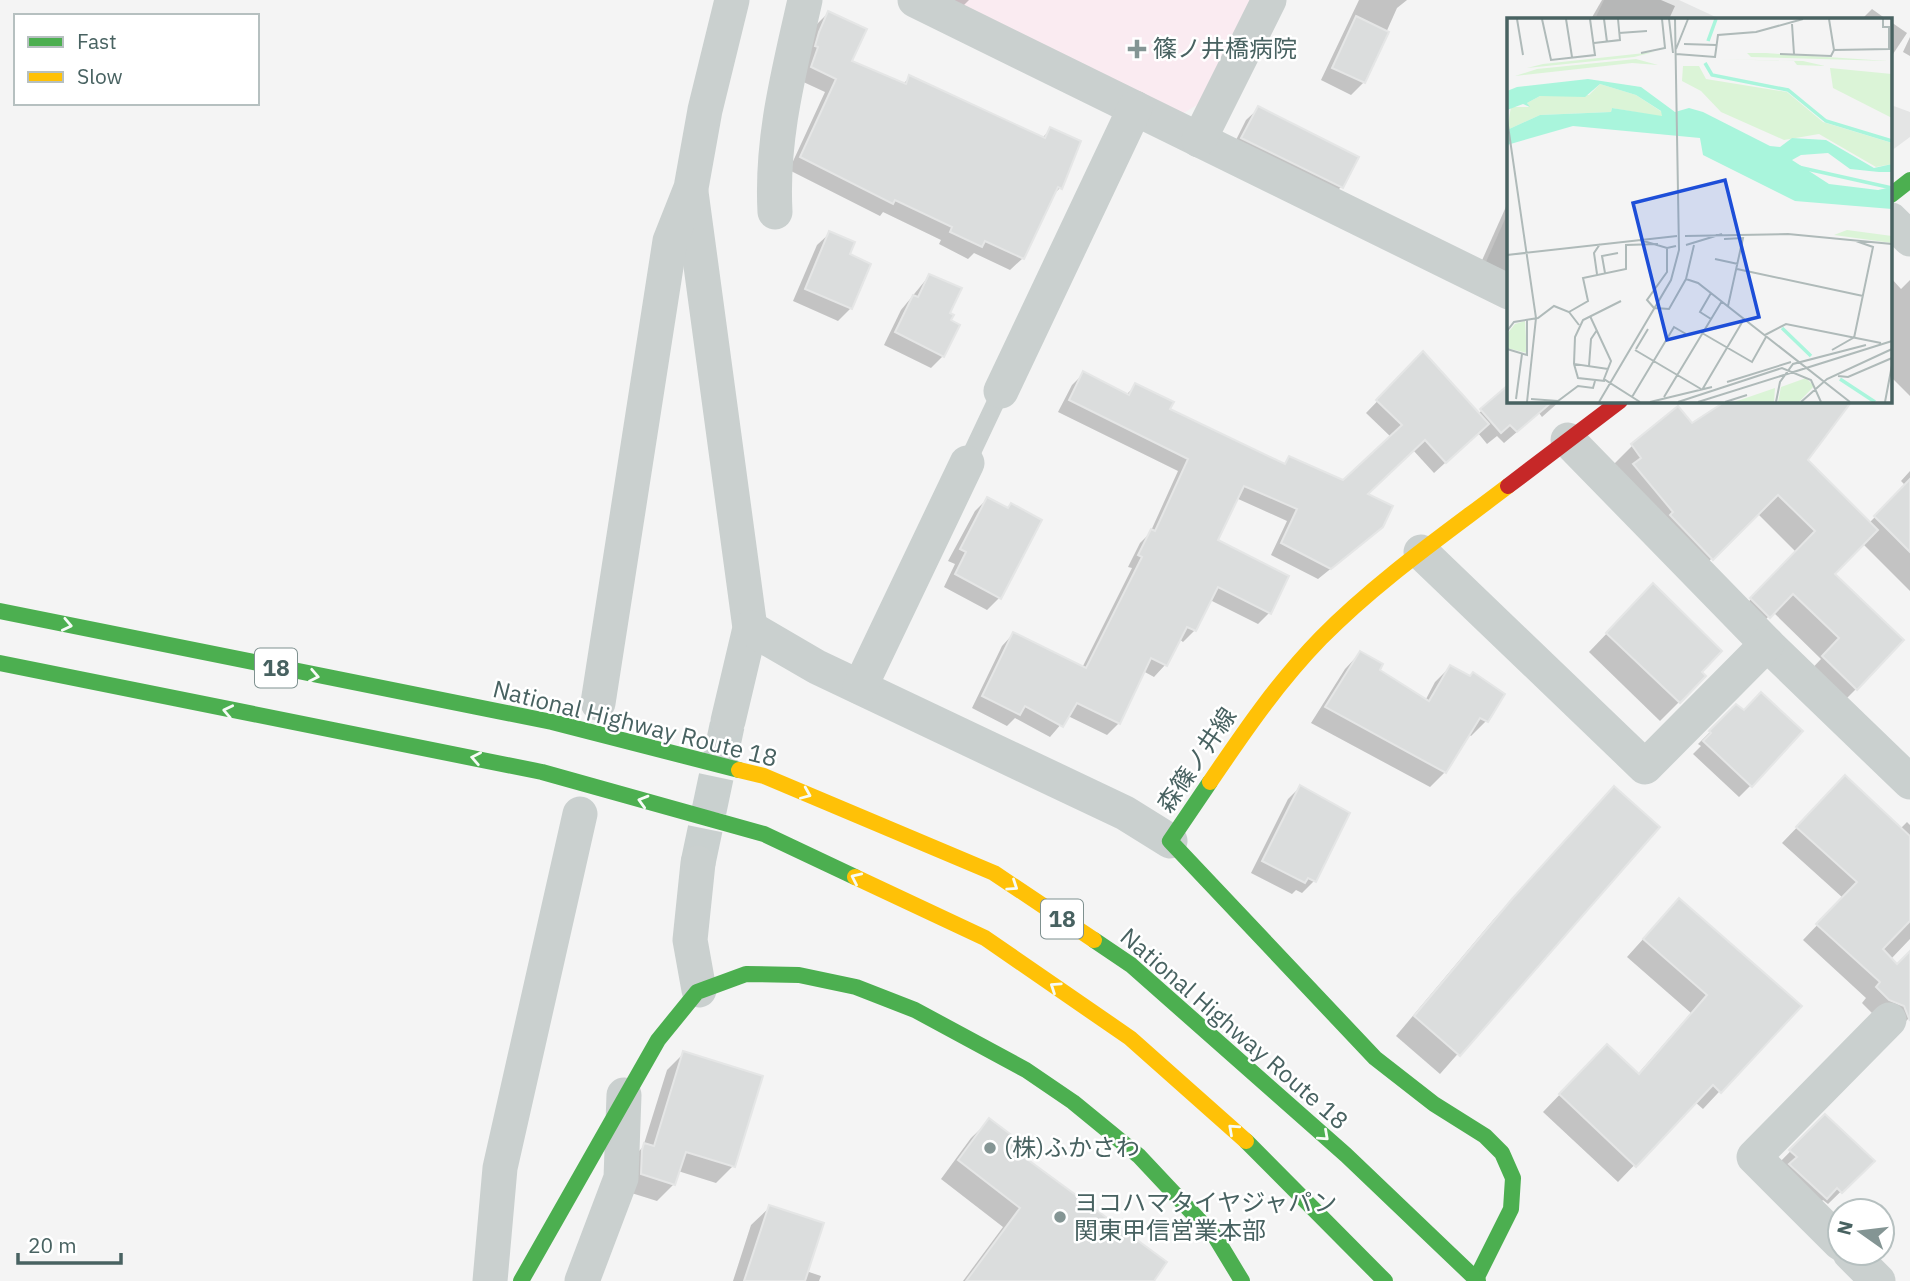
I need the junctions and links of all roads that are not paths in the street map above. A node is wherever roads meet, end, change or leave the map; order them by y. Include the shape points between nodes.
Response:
1 (732, 0) edge
2 (805, 0) edge
3 (915, 0) edge
4 (1269, 0) edge
5 (1135, 108) junction
6 (1199, 140) junction
7 (1910, 180) edge
8 (691, 188) junction
9 (1892, 194) edge
10 (775, 212) dead end
11 (1892, 221) edge
12 (1910, 239) edge
13 (1507, 291) edge
14 (1001, 391) joint
15 (1619, 402) edge
16 (1568, 440) junction
17 (967, 463) joint
18 (1421, 552) junction
19 (0, 611) edge
20 (750, 628) junction
21 (1767, 644) junction
22 (0, 663) edge
23 (860, 687) junction
24 (598, 703) dead end
25 (728, 721) tunnel mouth
26 (1910, 782) edge
27 (580, 814) dead end
28 (1170, 841) junction
29 (698, 863) tunnel mouth
30 (699, 990) junction
31 (1889, 1020) dead end
32 (624, 1095) junction
33 (1826, 1229) edge
34 (1864, 1267) edge
35 (1476, 1280) edge
36 (490, 1281) edge
37 (521, 1281) edge
38 (582, 1281) edge
39 (1242, 1281) edge
40 (1385, 1281) edge
41 (1878, 1281) edge

1 - 8 street
2 - 10 street via 778,121 772,167
3 - 5 street
4 - 6 street
5 - 6 street
5 - 14 street
6 - 13 street
7 - 9 main road
8 - 20 street
8 - 24 street via 670,241
11 - 12 street
14 - 17 lane
15 - 16 main road, 森篠ノ井線
16 - 18 main road, 森篠ノ井線
16 - 21 street
17 - 23 street
18 - 21 street via 1645,767
18 - 28 main road, 森篠ノ井線 via 1322,637 1265,701
19 -> 35 main road, National Highway Route 18 / 18 via 552,722 764,776 994,873 1131,965 1346,1155
20 - 23 street
20 - 25 street
21 - 26 street
40 -> 22 main road, 18 via 1265,1158 1130,1038 985,938 764,834 542,772
23 - 28 street via 1090,796
27 - 36 street via 500,1168
28 - 35 main road, 森篠ノ井線 via 1377,1059 1447,1114 1489,1139 1508,1163 1515,1190 1509,1218
29 - 30 street via 690,940
30 - 32 main road via 656,1038
30 - 39 main road via 744,975 789,971 882,996 953,1028 1014,1063 1110,1130 1211,1231
31 - 33 street via 1754,1157
32 - 37 main road
32 - 38 street via 621,1178
34 - 41 street

